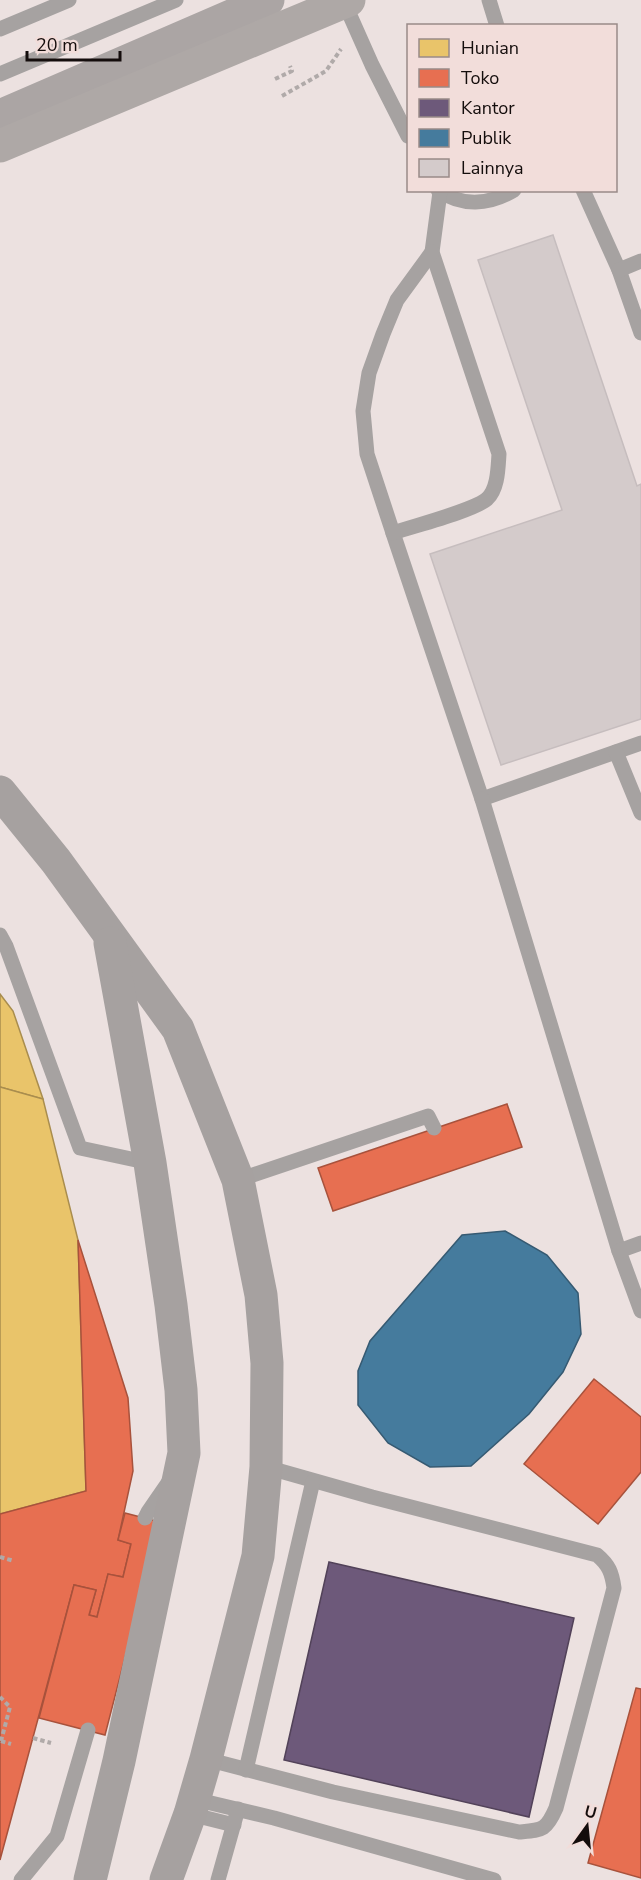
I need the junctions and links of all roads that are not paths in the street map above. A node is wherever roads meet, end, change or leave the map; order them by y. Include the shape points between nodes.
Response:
1 (69, 0) edge
2 (176, 0) edge
3 (268, 0) edge
4 (489, 0) edge
5 (346, 1) edge
6 (496, 24) edge
7 (0, 30) edge
8 (0, 74) edge
9 (0, 116) edge
10 (407, 134) edge
11 (0, 147) edge
12 (439, 192) edge
13 (441, 192) edge
14 (511, 192) edge
15 (584, 192) edge
16 (432, 252) junction
17 (641, 261) edge
18 (619, 270) junction
19 (641, 333) edge
20 (393, 533) junction
21 (641, 743) edge
22 (616, 752) junction
23 (0, 792) edge
24 (482, 799) junction
25 (641, 813) edge
26 (0, 821) edge
27 (56, 861) junction
28 (0, 935) edge
29 (109, 935) junction
30 (434, 1128) dead end
31 (150, 1163) junction
32 (238, 1180) junction
33 (641, 1243) edge
34 (619, 1251) junction
35 (641, 1311) edge
36 (183, 1461) junction
37 (266, 1467) junction
38 (313, 1481) junction
39 (145, 1518) dead end
40 (88, 1730) dead end
41 (206, 1759) junction
42 (246, 1770) junction
43 (192, 1807) junction
44 (238, 1809) junction
45 (234, 1825) junction
46 (21, 1880) edge
47 (90, 1880) edge
48 (166, 1880) edge
49 (218, 1880) edge
50 (494, 1880) edge

1 - 7 lane
2 - 8 lane
3 - 9 main road
4 - 6 lane
5 - 10 lane via 372,65
5 - 11 highway
12 - 16 lane
13 - 14 lane via 458,201 480,203
15 - 18 lane
16 - 20 lane via 397,300 382,334 369,373 363,411 367,454
16 - 20 lane via 499,454 498,471 488,499
17 - 18 lane
18 - 19 lane
20 - 24 lane
21 - 22 lane
22 - 24 lane
22 - 25 lane
23 - 27 main road
24 - 34 lane
26 - 27 main road
27 - 29 main road
28 - 31 lane via 80,1148
29 - 31 main road
29 - 32 main road via 178,1029
30 - 32 lane via 428,1116
31 - 36 main road via 181,1390
32 - 37 main road via 261,1295 267,1363
33 - 34 lane
34 - 35 lane
36 - 39 lane
36 - 47 main road
37 - 38 lane
37 - 41 main road via 258,1556
38 - 42 lane
38 - 42 lane via 597,1555 612,1573 615,1588 556,1808 549,1823 538,1831 519,1832
40 - 46 lane via 57,1836
41 - 42 lane
41 - 43 main road
43 - 44 lane
43 - 45 lane
43 - 48 main road
44 - 45 lane
44 - 50 lane
45 - 49 lane

